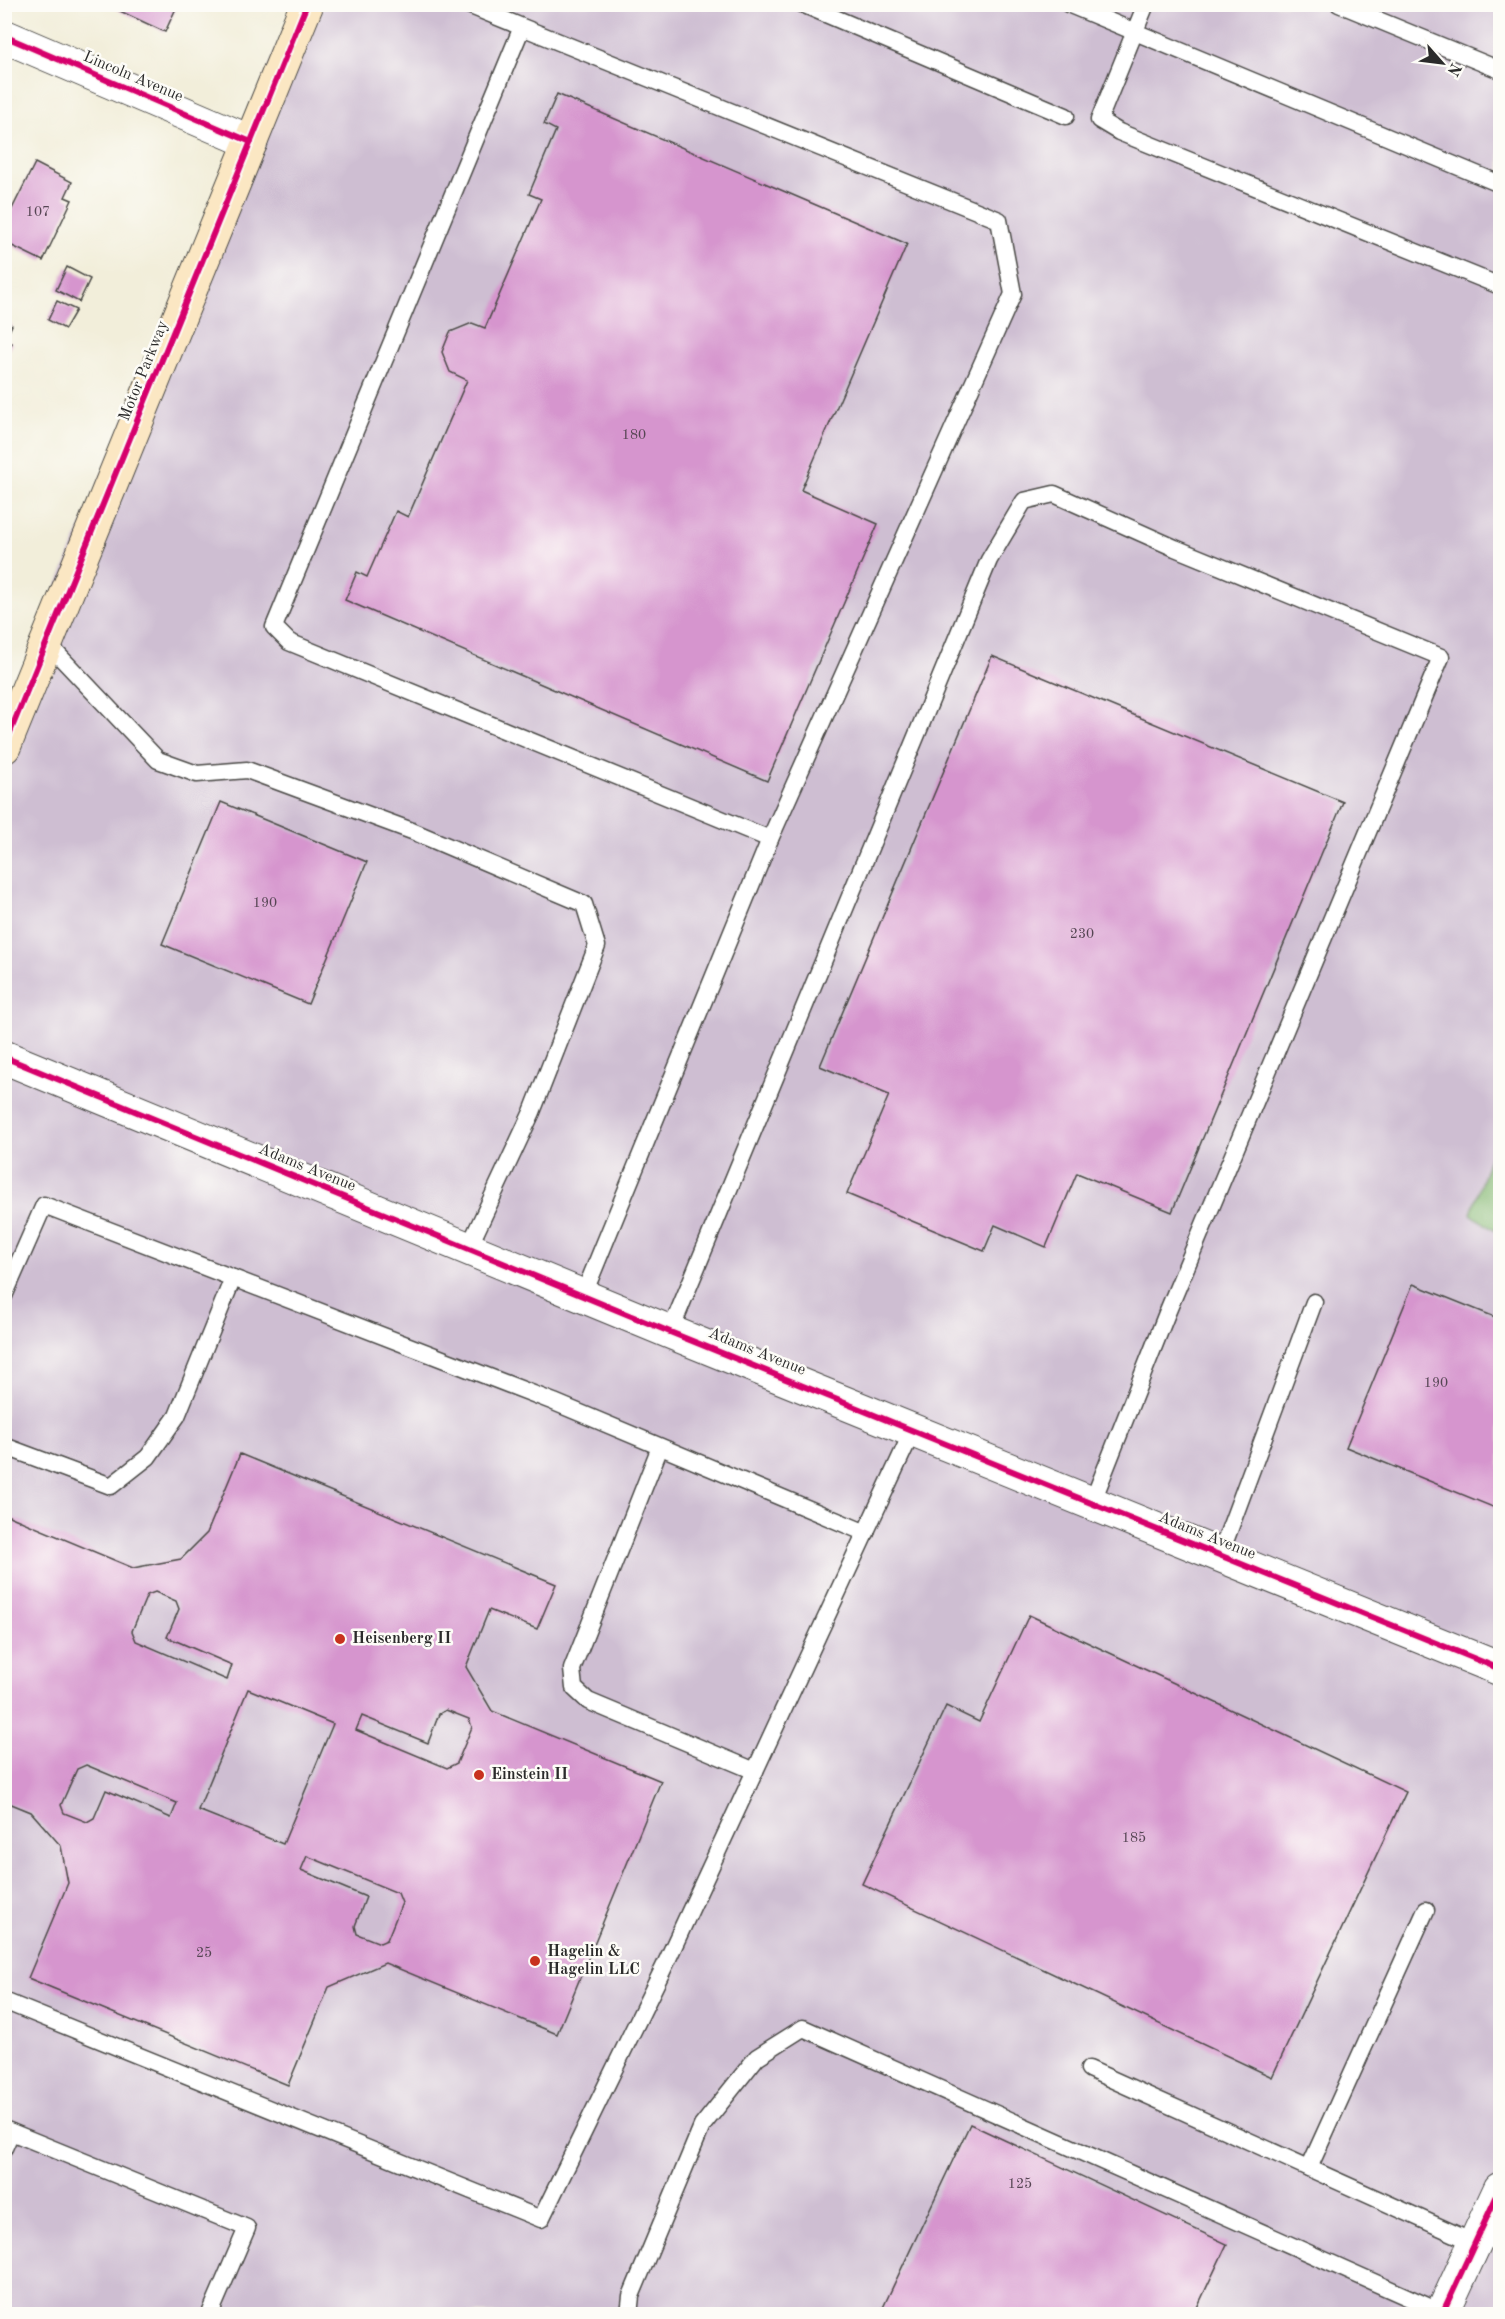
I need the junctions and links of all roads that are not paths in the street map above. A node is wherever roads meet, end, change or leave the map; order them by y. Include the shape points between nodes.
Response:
1 (308, 4) edge
2 (466, 4) edge
3 (802, 4) edge
4 (1068, 4) edge
5 (1146, 4) edge
6 (1339, 4) edge
7 (522, 27) junction
8 (1135, 32) junction
9 (4, 36) edge
10 (1500, 70) edge
11 (1066, 116) dead end
12 (251, 142) junction
13 (1500, 184) edge
14 (1500, 286) edge
15 (47, 643) junction
16 (4, 747) edge
17 (770, 839) junction
18 (4, 1057) edge
19 (468, 1249) junction
20 (233, 1278) junction
21 (4, 1296) edge
22 (583, 1296) junction
23 (1314, 1302) dead end
24 (670, 1332) junction
25 (913, 1430) junction
26 (4, 1446) edge
27 (660, 1447) junction
28 (1092, 1503) junction
29 (866, 1533) junction
30 (1220, 1556) junction
31 (1500, 1670) edge
32 (755, 1771) junction
33 (1426, 1910) dead end
34 (4, 2001) edge
35 (1089, 2068) dead end
36 (8, 2131) edge
37 (4, 2148) edge
38 (1309, 2168) junction
39 (1500, 2189) edge
40 (1475, 2243) junction
41 (210, 2314) edge
42 (629, 2314) edge
43 (1443, 2314) edge

1 - 12 main road, Motor Parkway
2 - 7 lane
3 - 11 lane
4 - 8 lane
5 - 8 lane
6 - 10 lane
7 - 17 lane via 999,220 1013,294
7 - 17 lane via 274,627 289,642
8 - 13 lane
8 - 14 lane via 1099,120 1119,132
9 - 12 street, Lincoln Avenue
12 - 15 main road, Motor Parkway
15 - 16 main road, Motor Parkway
15 - 19 lane via 158,760 197,774 247,770 412,831 584,904 597,946 532,1112
17 - 22 lane
18 - 19 street, Adams Avenue
19 - 22 street, Adams Avenue
20 - 21 lane via 44,1205
20 - 26 lane via 177,1416 148,1457 111,1486
20 - 27 lane via 555,1402
22 - 24 street, Adams Avenue
23 - 30 lane
24 - 25 street, Adams Avenue
24 - 28 lane via 989,560 1024,501 1054,494 1441,657 1167,1312
25 - 28 street, Adams Avenue
25 - 29 lane
27 - 29 lane
27 - 32 lane via 573,1669 574,1688 588,1701
28 - 30 street, Adams Avenue
29 - 32 lane
30 - 31 street, Adams Avenue
32 - 34 lane via 541,2219
33 - 38 lane
35 - 38 lane
36 - 37 lane
36 - 41 lane via 247,2228
38 - 40 lane
39 - 40 street
40 - 43 street
42 - 43 lane via 631,2295 702,2126 757,2057 803,2028

